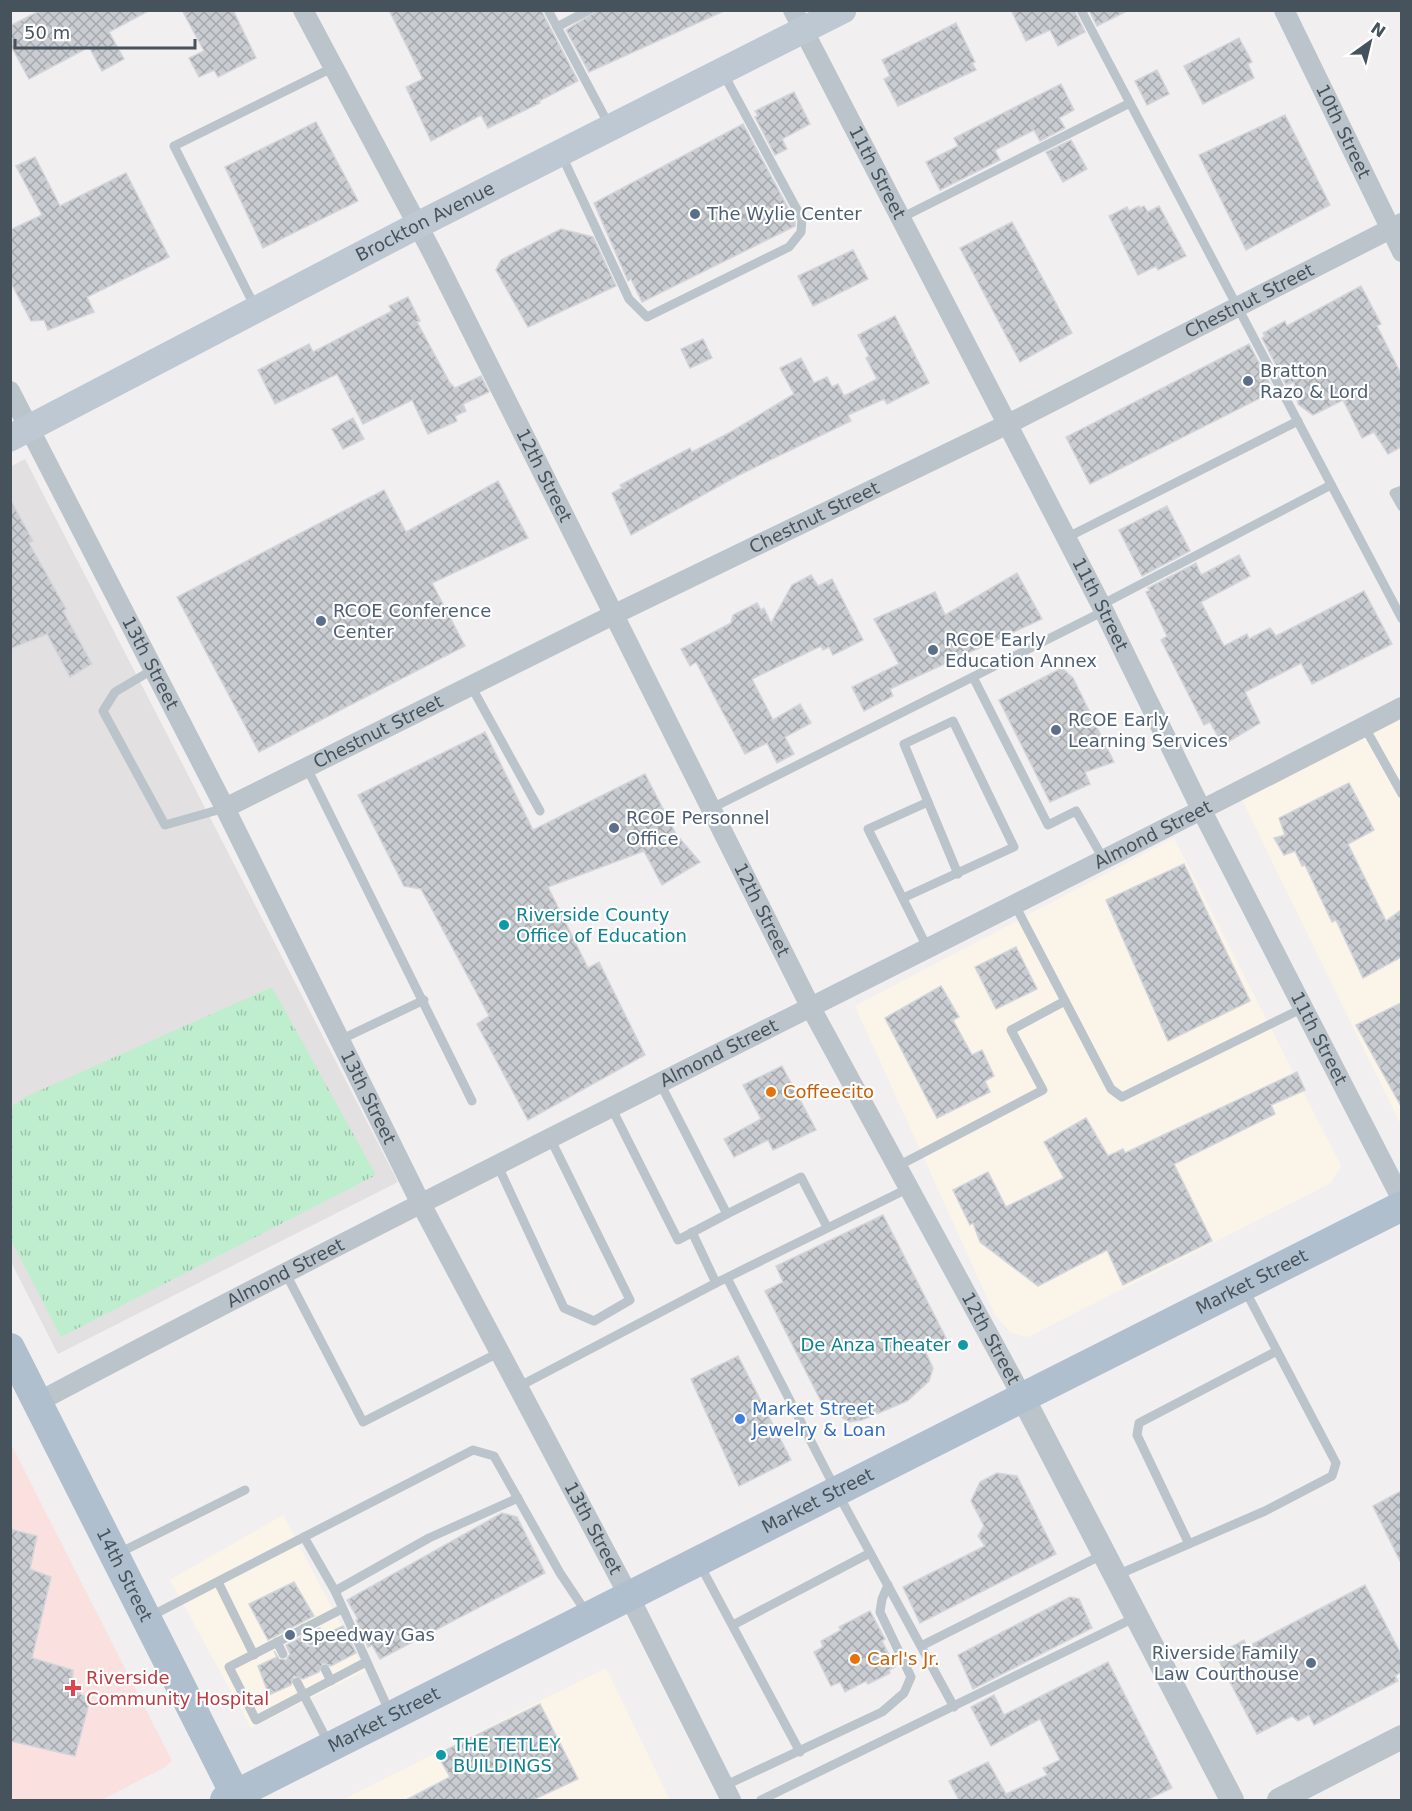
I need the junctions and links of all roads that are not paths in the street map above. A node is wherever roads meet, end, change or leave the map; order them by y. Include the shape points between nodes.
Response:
1 (303, 10) edge
2 (548, 10) edge
3 (589, 10) edge
4 (843, 10) edge
5 (1081, 10) edge
6 (1284, 10) edge
7 (798, 21) edge
8 (557, 27) junction
9 (334, 67) junction
10 (723, 72) junction
11 (1130, 103) junction
12 (611, 128) junction
13 (561, 154) junction
14 (901, 218) junction
15 (418, 225) junction
16 (1396, 226) edge
17 (1401, 252) edge
18 (1238, 307) junction
19 (256, 310) junction
20 (10, 391) edge
21 (1298, 421) junction
22 (1008, 424) junction
23 (19, 433) edge
24 (1331, 485) junction
25 (1401, 490) edge
26 (1401, 507) edge
27 (1066, 537) junction
28 (1103, 608) junction
29 (615, 614) junction
30 (1401, 619) edge
31 (152, 670) junction
32 (973, 677) junction
33 (471, 686) junction
34 (1401, 709) edge
35 (1364, 726) junction
36 (307, 768) junction
37 (1401, 794) edge
38 (928, 802) junction
39 (225, 808) junction
40 (710, 809) junction
41 (540, 811) dead end
42 (1202, 811) junction
43 (1104, 860) junction
44 (958, 874) junction
45 (903, 898) junction
46 (1015, 905) junction
47 (928, 949) junction
48 (424, 1000) junction
49 (1065, 1001) junction
50 (811, 1008) junction
51 (1303, 1008) junction
52 (340, 1040) junction
53 (660, 1083) junction
54 (472, 1101) dead end
55 (611, 1107) junction
56 (549, 1138) junction
57 (497, 1164) junction
58 (898, 1166) junction
59 (909, 1188) junction
60 (1401, 1200) edge
61 (420, 1202) junction
62 (1401, 1206) edge
63 (725, 1210) junction
64 (827, 1227) junction
65 (692, 1232) junction
66 (285, 1272) junction
67 (727, 1278) junction
68 (716, 1283) junction
69 (1243, 1286) junction
70 (10, 1348) edge
71 (1277, 1351) junction
72 (500, 1352) junction
73 (518, 1387) junction
74 (1023, 1398) junction
75 (38, 1402) junction
76 (245, 1490) dead end
77 (837, 1492) junction
78 (518, 1498) junction
79 (304, 1537) junction
80 (1189, 1544) junction
81 (870, 1553) junction
82 (1104, 1554) junction
83 (115, 1555) junction
84 (699, 1563) junction
85 (1115, 1576) junction
86 (218, 1582) junction
87 (888, 1585) junction
88 (335, 1591) junction
89 (630, 1598) junction
90 (342, 1609) junction
91 (1136, 1617) junction
92 (147, 1618) junction
93 (590, 1618) junction
94 (733, 1625) junction
95 (304, 1628) junction
96 (311, 1641) dead end
97 (277, 1642) junction
98 (921, 1646) junction
99 (254, 1654) junction
100 (283, 1654) dead end
101 (366, 1662) junction
102 (325, 1669) dead end
103 (331, 1681) junction
104 (297, 1682) dead end
105 (303, 1695) junction
106 (954, 1707) junction
107 (392, 1718) junction
108 (1401, 1737) edge
109 (332, 1748) junction
110 (800, 1752) junction
111 (728, 1793) edge
112 (233, 1799) edge
113 (762, 1800) edge
114 (1232, 1800) edge
115 (1279, 1800) edge

1 - 9 street, 12th Street
2 - 8 lane
3 - 8 lane
4 - 7 main road, Brockton Avenue
5 - 11 lane
6 - 16 street, 10th Street
7 - 10 main road, Brockton Avenue
7 - 14 street, 11th Street
8 - 12 lane
9 - 15 street, 12th Street
9 - 19 lane via 174,146
10 - 12 main road, Brockton Avenue
10 - 13 lane via 802,219 801,232 779,252 646,317 629,299
11 - 14 lane
11 - 18 lane
12 - 13 main road, Brockton Avenue
13 - 15 main road, Brockton Avenue
14 - 22 street, 11th Street
15 - 19 main road, Brockton Avenue
15 - 29 street, 12th Street
16 - 17 street, 10th Street
16 - 18 street, Chestnut Street
18 - 21 lane
18 - 22 street, Chestnut Street
19 - 23 main road, Brockton Avenue
20 - 23 street, 13th Street
21 - 24 lane
21 - 27 lane
22 - 27 street, 11th Street
22 - 29 street, Chestnut Street
23 - 31 street, 13th Street
24 - 28 lane
24 - 30 lane
25 - 26 lane via 1394,493
27 - 28 street, 11th Street
28 - 32 lane
28 - 42 street, 11th Street
29 - 33 street, Chestnut Street
29 - 40 street, 12th Street
31 - 39 street, 13th Street
31 - 39 lane via 115,692 103,711 165,825
32 - 40 lane
32 - 43 lane via 1048,825 1076,811
33 - 36 street, Chestnut Street
33 - 41 lane
34 - 35 street, Almond Street
35 - 37 lane
35 - 42 street, Almond Street
36 - 39 street, Chestnut Street
36 - 48 lane
38 - 44 lane
38 - 44 lane via 904,744 952,721 1014,847
38 - 45 lane via 868,828
39 - 52 street, 13th Street
40 - 50 street, 12th Street
42 - 43 street, Almond Street
42 - 51 street, 11th Street
43 - 46 street, Almond Street
44 - 45 lane
45 - 47 lane
46 - 47 street, Almond Street
46 - 49 lane
47 - 50 street, Almond Street
48 - 52 lane
48 - 54 lane
49 - 51 lane via 1111,1089 1122,1097
49 - 58 lane via 1011,1030 1043,1090
50 - 53 street, Almond Street
50 - 58 street, 12th Street
51 - 60 street, 11th Street
52 - 61 street, 13th Street
53 - 55 street, Almond Street
53 - 63 lane
55 - 56 street, Almond Street
55 - 65 lane via 678,1240
56 - 57 street, Almond Street
56 - 57 lane via 630,1300 594,1321 564,1308
57 - 61 street, Almond Street
58 - 59 street, 12th Street
59 - 64 lane
59 - 74 street, 12th Street
61 - 66 street, Almond Street
61 - 72 street, 13th Street
62 - 69 main road, Market Street
63 - 64 lane via 801,1177
63 - 65 lane
64 - 67 lane
65 - 68 lane
66 - 72 lane via 363,1422
66 - 75 street, Almond Street
67 - 68 lane
67 - 77 lane
68 - 73 lane
69 - 71 lane
69 - 74 main road, Market Street
70 - 75 main road, 14th Street
71 - 80 lane via 1138,1423 1137,1436
71 - 80 lane via 1335,1463 1332,1476
72 - 73 street, 13th Street
73 - 89 street, 13th Street
74 - 77 main road, Market Street
74 - 82 street, 12th Street
75 - 83 main road, 14th Street
76 - 83 lane
77 - 81 lane
77 - 84 main road, Market Street
78 - 79 lane via 494,1456 473,1450
78 - 88 lane via 429,1538
78 - 93 lane
79 - 86 lane
79 - 88 lane
80 - 85 lane
81 - 87 lane
81 - 94 lane
82 - 85 street, 12th Street
82 - 98 lane
83 - 92 main road, 14th Street
84 - 89 main road, Market Street
84 - 94 lane
85 - 91 street, 12th Street
86 - 92 lane
86 - 99 lane
87 - 98 lane
87 - 110 lane via 880,1612 910,1677 909,1686 882,1713
88 - 90 lane
89 - 93 main road, Market Street
89 - 111 street, 13th Street
90 - 95 lane
90 - 101 lane
91 - 106 lane
91 - 114 street, 12th Street
92 - 112 main road, 14th Street
93 - 107 main road, Market Street
94 - 110 lane
95 - 96 lane
95 - 97 lane
97 - 99 lane
97 - 100 lane
98 - 106 lane
99 - 105 lane via 229,1667 256,1720
101 - 103 lane
101 - 107 lane
102 - 103 lane
103 - 105 lane
104 - 105 lane
105 - 109 lane
106 - 113 lane
107 - 109 main road, Market Street
108 - 115 street
109 - 112 main road, Market Street
110 - 111 lane

